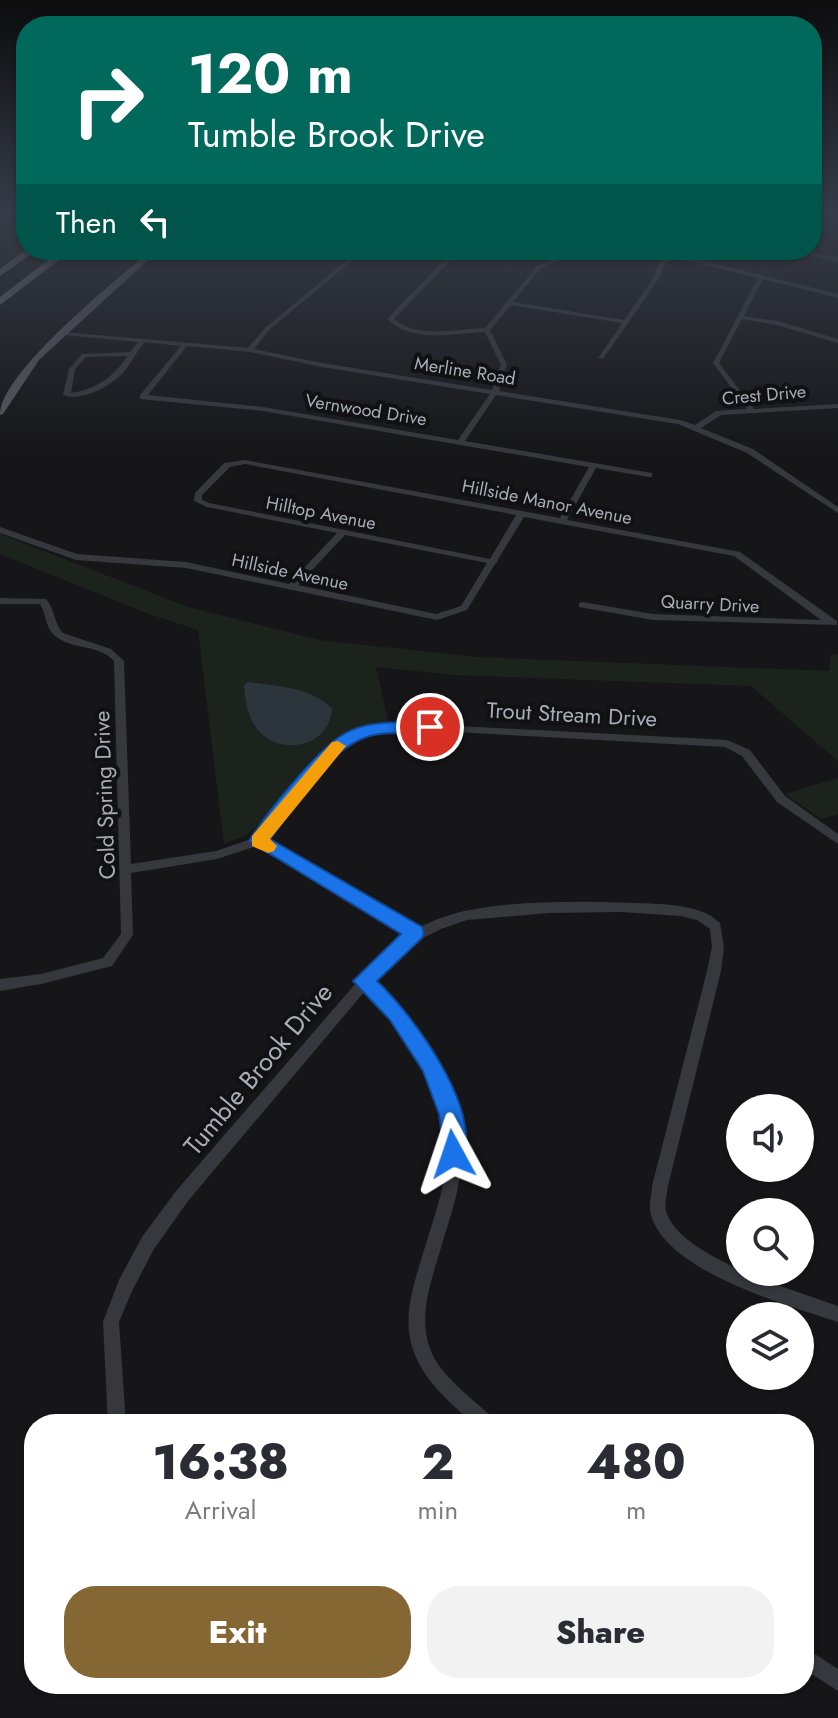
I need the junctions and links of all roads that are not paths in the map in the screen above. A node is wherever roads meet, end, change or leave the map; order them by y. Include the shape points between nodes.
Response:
1 (108, 293) edge
2 (310, 293) edge
3 (415, 293) edge
4 (518, 293) edge
5 (646, 293) edge
6 (753, 293) edge
7 (510, 303) junction
8 (740, 317) junction
9 (627, 322) junction
10 (487, 330) junction
11 (64, 333) junction
12 (143, 341) junction
13 (838, 341) edge
14 (185, 345) junction
15 (250, 350) junction
16 (128, 354) junction
17 (601, 358) dead end
18 (495, 391) junction
19 (838, 406) edge
20 (751, 410) junction
21 (0, 412) edge
22 (697, 427) junction
23 (461, 442) junction
24 (234, 462) joint
25 (593, 466) junction
26 (649, 475) dead end
27 (838, 511) edge
28 (522, 513) junction
29 (563, 520) junction
30 (0, 530) edge
31 (341, 534) junction
32 (494, 562) junction
33 (290, 588) junction
34 (0, 601) edge
35 (582, 605) dead end
36 (835, 622) edge
37 (838, 840) edge
38 (258, 841) junction
39 (127, 869) junction
40 (415, 933) junction
41 (363, 981) junction
42 (0, 985) edge
43 (838, 1314) edge
44 (116, 1414) edge
45 (477, 1414) edge
46 (814, 1664) edge
47 (838, 1681) edge

1 - 11 main road
2 - 15 street
3 - 10 street via 390,319 397,326
4 - 7 street
5 - 9 street
6 - 8 street
7 - 9 street
7 - 10 street
8 - 13 street
8 - 20 street via 716,363
9 - 17 street
10 - 18 street via 504,365
11 - 12 street, Merline Road
11 - 21 main road via 31,363
12 - 14 street, Merline Road
12 - 16 street
14 - 15 street, Merline Road
14 - 23 street, Vernwood Drive via 143,397 263,409
15 - 18 street, Merline Road
16 - 16 street via 121,372 86,394 67,395 72,369 84,355
18 - 22 street, Merline Road
18 - 23 street
19 - 20 street, Crest Drive
20 - 22 street, Crest Drive via 719,413
22 - 27 street, Merline Road via 750,451
23 - 25 street, Vernwood Drive
24 - 28 street, Hillside Manor Avenue
24 - 31 street, Hilltop Avenue via 198,495 198,501
25 - 26 street, Vernwood Drive
25 - 29 street
28 - 29 street, Hillside Manor Avenue
28 - 32 street, Hillside Avenue
29 - 36 street, Hillside Manor Avenue via 744,556
30 - 33 street, Hillside Avenue via 76,557 186,565
31 - 32 street, Hilltop Avenue
31 - 33 street
32 - 33 street, Hillside Avenue via 464,608 437,617
34 - 39 street, Cold Spring Drive via 43,601 58,635 111,652 119,661
35 - 36 street, Quarry Drive via 653,617
37 - 38 street, Trout Stream Drive via 781,799 746,753 727,744 400,726 374,729 340,745
38 - 39 street via 217,855
38 - 40 street
39 - 42 street, Cold Spring Drive via 127,935 107,962
40 - 41 street, Tumble Brook Drive
40 - 43 street, Tumble Brook Drive via 467,915 609,908 674,911 702,917 716,927 714,971 658,1212 676,1239 701,1259
41 - 44 street, Tumble Brook Drive via 148,1243 111,1322
41 - 45 street via 398,1014 444,1091 452,1175 414,1312 421,1349
46 - 47 street

